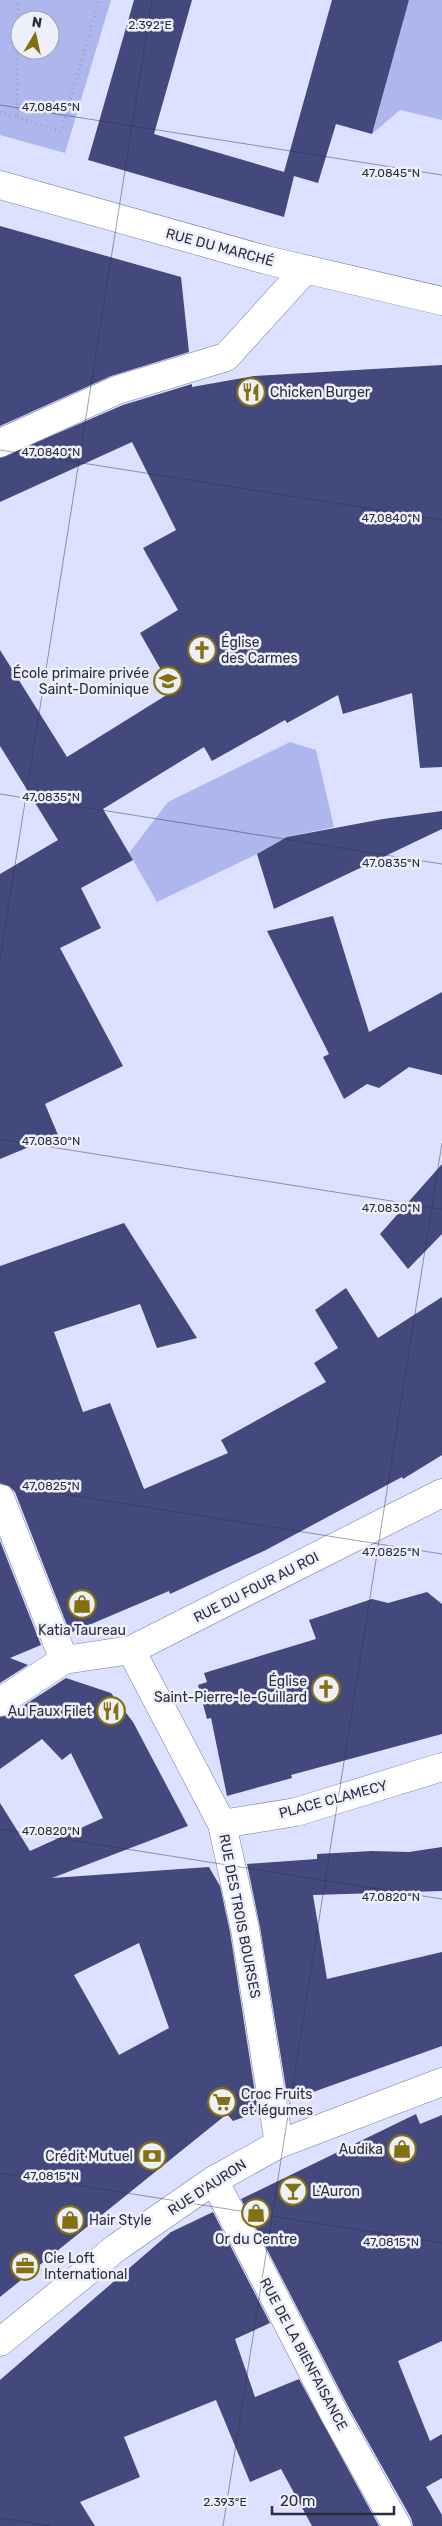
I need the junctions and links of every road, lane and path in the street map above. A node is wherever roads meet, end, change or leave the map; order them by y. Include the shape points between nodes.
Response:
1 (18, 0) edge
2 (100, 0) edge
3 (0, 112) edge
4 (17, 117) junction
5 (0, 185) edge
6 (305, 270) junction
7 (442, 301) edge
8 (0, 443) edge
9 (442, 1493) edge
10 (0, 1498) edge
11 (131, 1650) junction
12 (64, 1660) junction
13 (0, 1702) edge
14 (442, 1767) edge
15 (222, 1824) junction
16 (442, 2082) edge
17 (279, 2144) junction
18 (214, 2180) junction
19 (0, 2342) edge
20 (397, 2526) edge

1 - 4 path
2 - 4 path via 61,130
3 - 4 path
5 - 6 street, RUE DU MARCHÉ
6 - 7 street, RUE DU MARCHÉ
6 - 8 street via 226,357 117,390
9 - 11 street, RUE DU FOUR AU ROI
10 - 12 street
11 - 12 street, RUE DU FOUR AU ROI
11 - 15 street, RUE DES TROIS BOURSES
12 - 13 street
14 - 15 street, PLACE CLAMECY via 296,1812
15 - 17 street, RUE DES TROIS BOURSES via 245,1929
16 - 17 street, RUE D'AURON
17 - 18 street, RUE D'AURON
18 - 19 street, RUE D'AURON via 116,2248
18 - 20 street, RUE DE LA BIENFAISANCE via 336,2417

